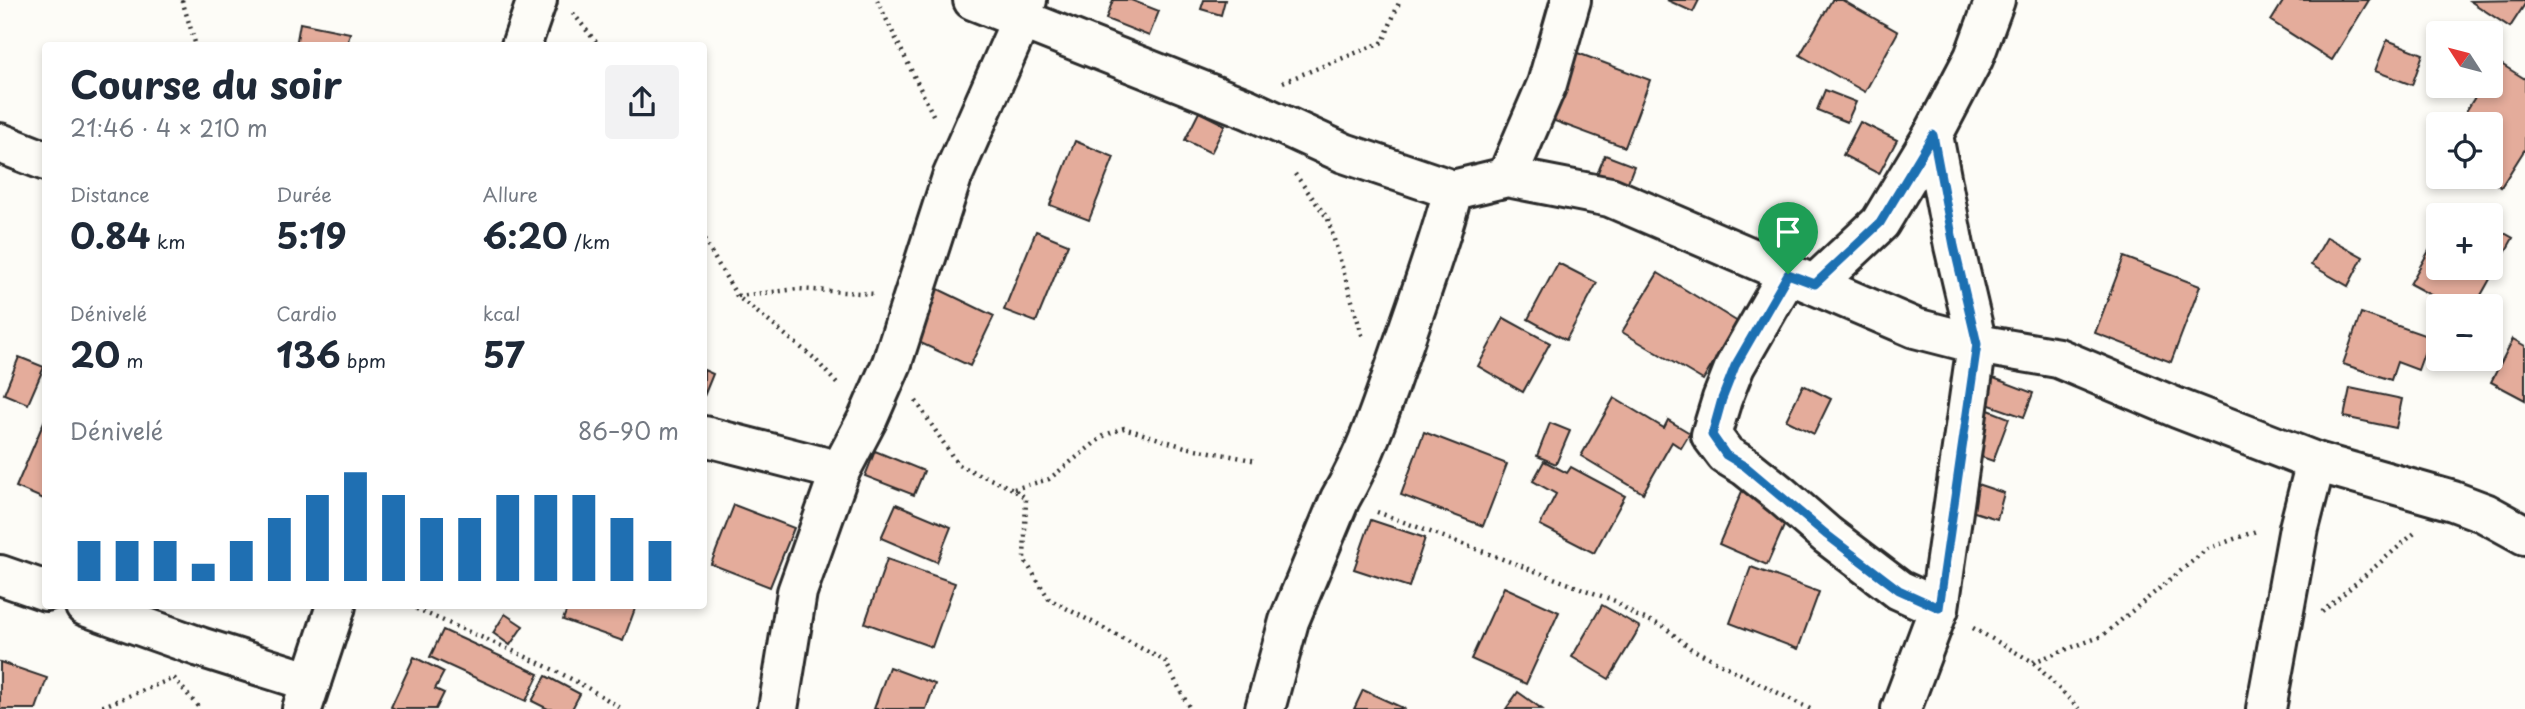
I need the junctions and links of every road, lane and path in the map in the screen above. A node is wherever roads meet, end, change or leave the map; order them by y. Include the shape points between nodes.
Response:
1 (182, 0) edge
2 (877, 0) edge
3 (973, 0) edge
4 (1571, 0) edge
5 (1996, 0) edge
6 (554, 5) edge
7 (1024, 9) edge
8 (195, 42) edge
9 (525, 42) edge
10 (595, 42) edge
11 (1933, 135) junction
12 (0, 143) edge
13 (42, 159) edge
14 (952, 177) junction
15 (1507, 177) junction
16 (1453, 190) junction
17 (707, 245) edge
18 (1802, 279) junction
19 (737, 296) junction
20 (914, 296) junction
21 (1977, 344) junction
22 (892, 363) junction
23 (868, 418) junction
24 (707, 437) edge
25 (1257, 461) dead end
26 (2316, 462) junction
27 (840, 471) junction
28 (1013, 489) junction
29 (1340, 499) junction
30 (2453, 501) junction
31 (2264, 528) dead end
32 (2525, 535) edge
33 (0, 575) edge
34 (42, 590) edge
35 (1939, 608) junction
36 (93, 609) edge
37 (335, 609) edge
38 (417, 609) edge
39 (2277, 651) junction
40 (2033, 662) junction
41 (307, 696) edge
42 (96, 709) edge
43 (200, 709) edge
44 (622, 709) edge
45 (778, 709) edge
46 (1190, 709) edge
47 (1265, 709) edge
48 (1810, 709) edge
49 (1901, 709) edge
50 (2079, 709) edge
51 (2266, 709) edge

1 - 8 path
2 - 14 path via 944,137
3 - 7 street
4 - 15 street via 1547,84
5 - 11 street via 1974,57
6 - 9 street
6 - 10 path
7 - 14 street
7 - 16 street via 1344,153
11 - 18 street via 1880,223
11 - 21 street
12 - 13 street
14 - 20 street
15 - 16 street
15 - 18 street via 1610,197
16 - 29 street via 1383,405
17 - 19 path
18 - 21 street via 1915,328
18 - 35 street via 1735,366 1712,435 1726,455 1899,590
19 - 20 path via 798,289
19 - 23 path via 814,358
20 - 22 street
21 - 26 street via 2058,358
21 - 35 street
22 - 23 street
22 - 28 path via 958,465
23 - 27 street
24 - 27 street
25 - 28 path via 1185,447 1124,428 1105,435 1049,479
26 - 30 street
26 - 39 street
27 - 45 street via 797,592
28 - 46 path via 1026,498 1024,559 1049,599 1165,661
29 - 47 street via 1289,621
29 - 48 path via 1615,601 1663,626 1690,648
30 - 32 street
30 - 39 path
31 - 40 path via 2207,549 2102,636
33 - 34 street
35 - 40 path
35 - 49 street
36 - 41 street via 200,647
37 - 41 street
38 - 44 path via 527,656
39 - 51 street
40 - 50 path
42 - 43 path via 174,678

